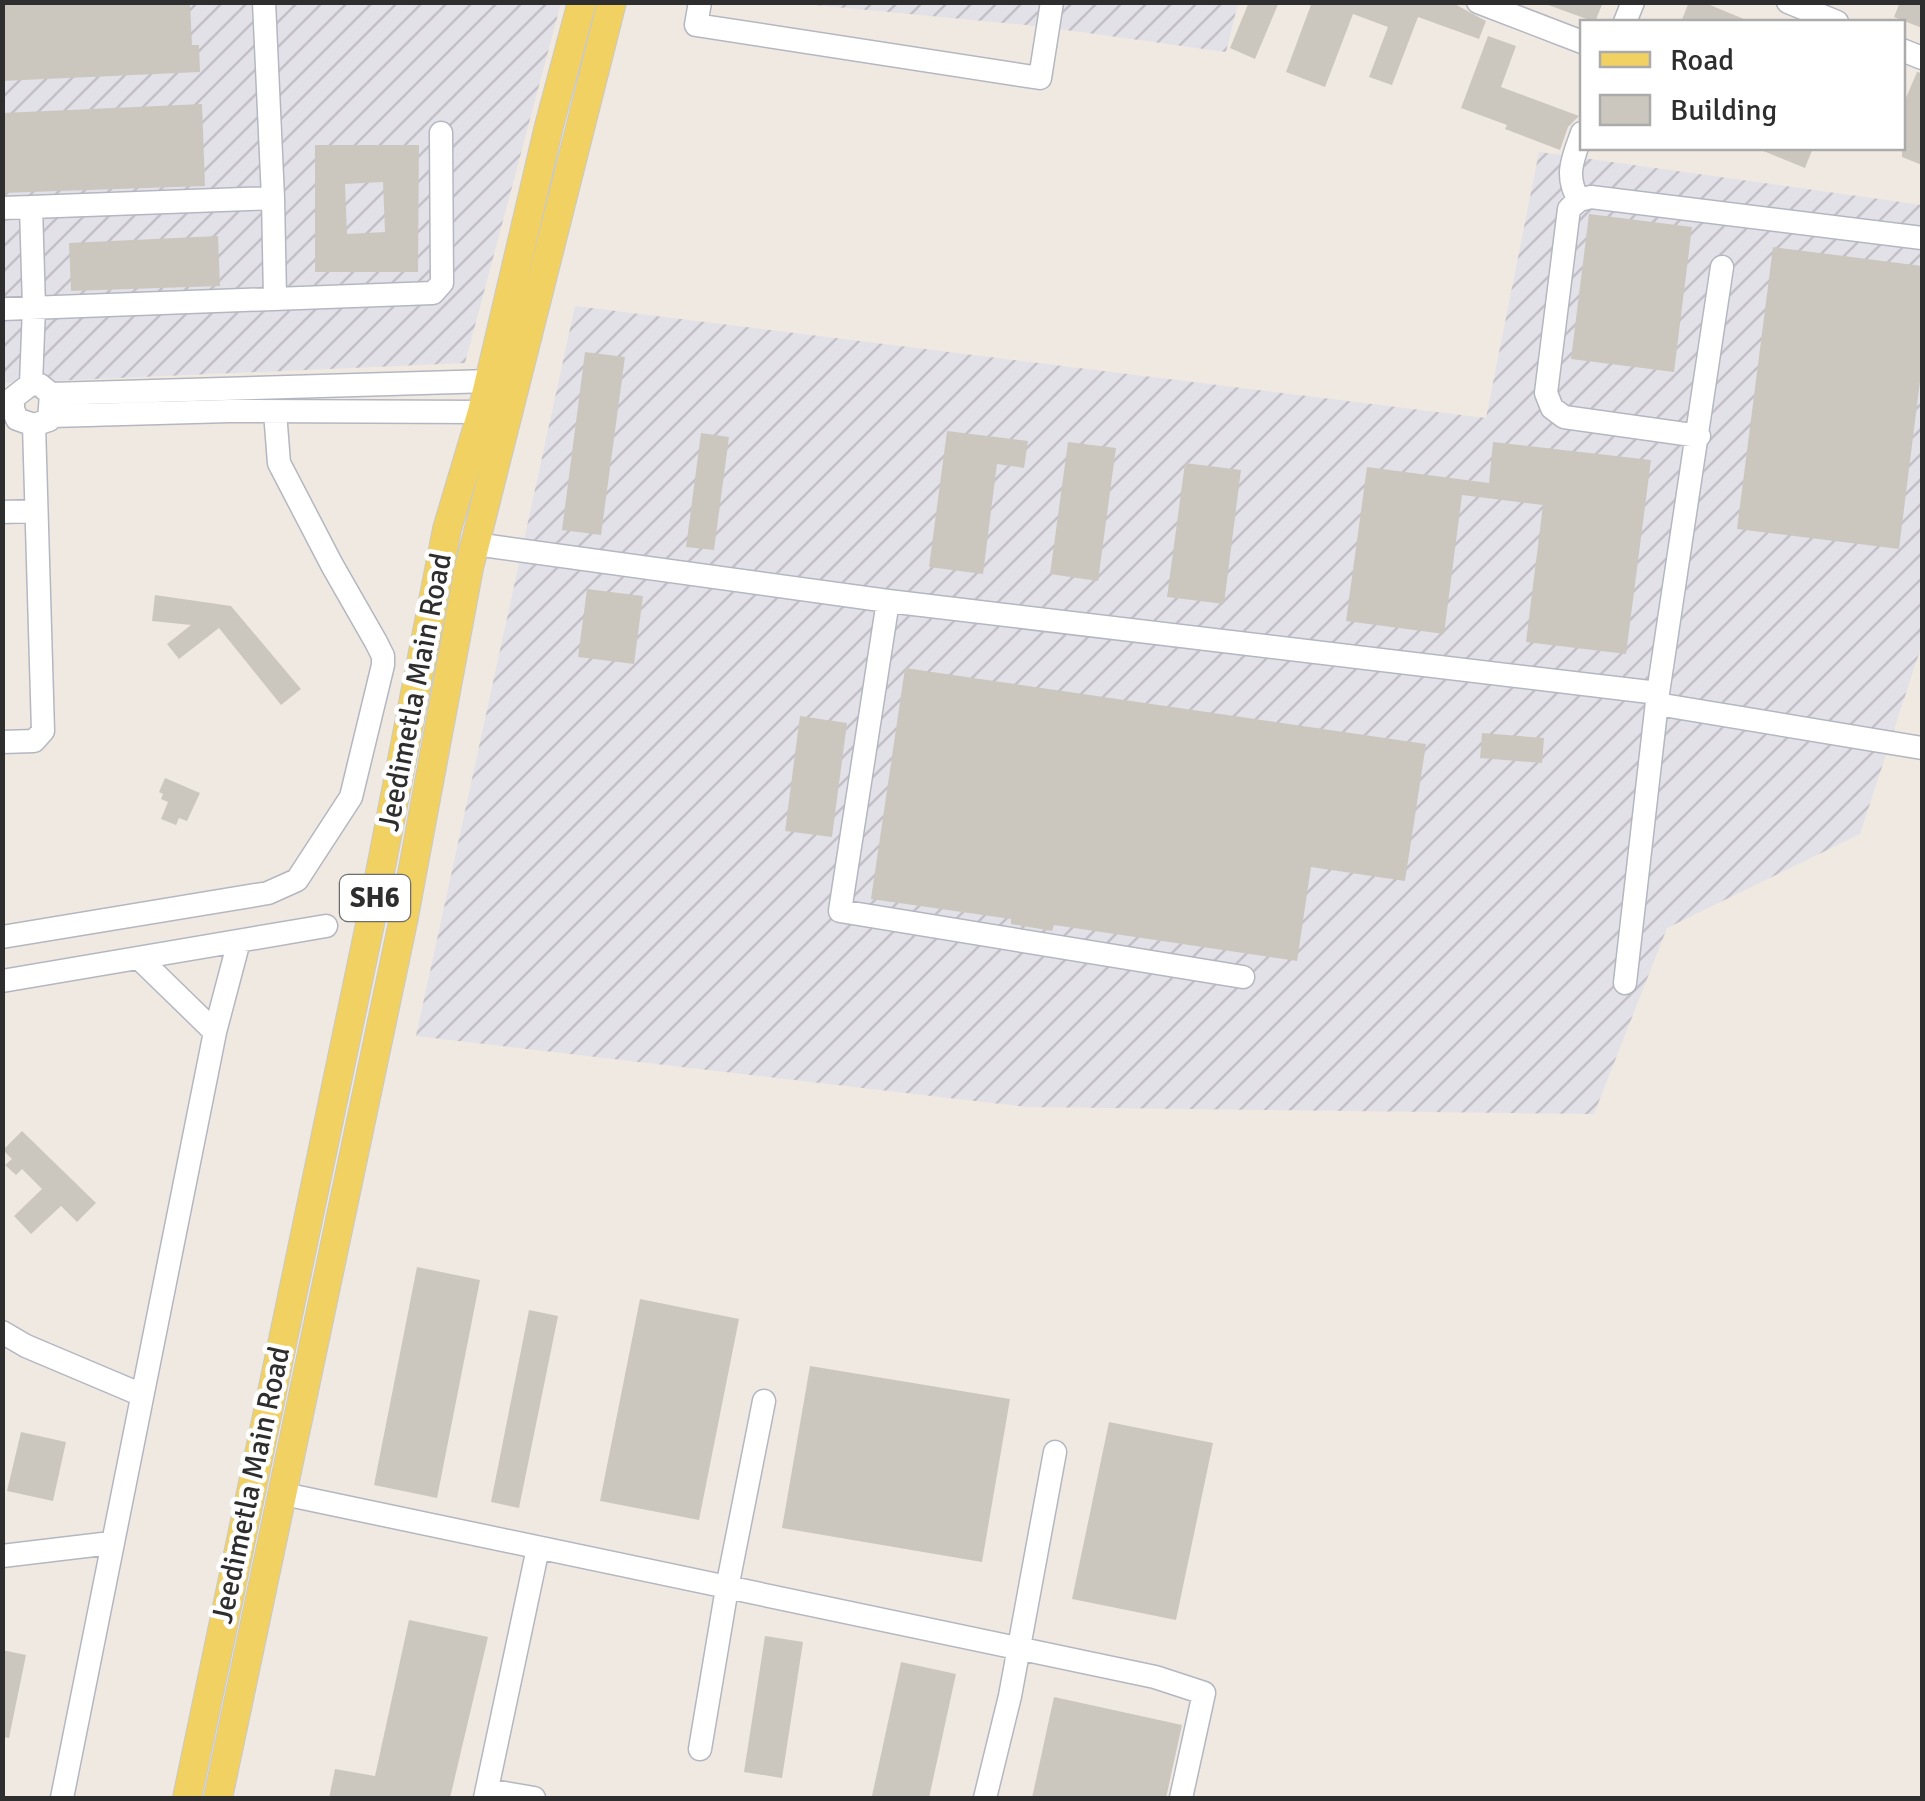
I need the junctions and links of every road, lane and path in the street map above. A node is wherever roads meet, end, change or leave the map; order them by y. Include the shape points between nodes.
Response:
1 (264, 2) edge
2 (582, 2) edge
3 (612, 2) edge
4 (700, 2) edge
5 (1052, 2) edge
6 (1478, 2) edge
7 (1788, 2) edge
8 (1832, 20) edge
9 (1580, 41) edge
10 (441, 133) dead end
11 (1580, 138) edge
12 (273, 198) junction
13 (1579, 200) junction
14 (31, 207) junction
15 (2, 208) edge
16 (1922, 238) edge
17 (1722, 267) dead end
18 (274, 298) junction
19 (2, 308) edge
20 (34, 308) junction
21 (490, 381) junction
22 (42, 405) junction
23 (8, 409) edge
24 (274, 412) junction
25 (482, 412) junction
26 (1698, 436) junction
27 (35, 511) junction
28 (2, 512) edge
29 (475, 544) junction
30 (888, 601) junction
31 (1657, 698) junction
32 (2, 742) edge
33 (1922, 748) edge
34 (326, 926) dead end
35 (2, 937) edge
36 (239, 942) junction
37 (140, 960) junction
38 (1244, 977) dead end
39 (2, 981) edge
40 (1624, 983) dead end
41 (214, 1032) junction
42 (2, 1332) edge
43 (142, 1395) junction
44 (764, 1401) dead end
45 (1055, 1452) dead end
46 (284, 1494) junction
47 (111, 1543) junction
48 (538, 1548) junction
49 (2, 1556) edge
50 (727, 1588) junction
51 (1016, 1649) junction
52 (700, 1749) dead end
53 (486, 1794) edge
54 (62, 1798) edge
55 (187, 1798) edge
56 (218, 1798) edge
57 (534, 1798) edge
58 (984, 1798) edge
59 (1181, 1798) edge

1 - 12 street
2 - 21 main road, Jeedimetla Main Road / SH6
3 - 29 main road, Jeedimetla Main Road / SH6
4 - 5 street via 696,25 1040,78
6 - 9 street
7 - 8 street
10 - 18 street via 442,283 432,294
11 - 13 street via 1571,162 1571,187
12 - 14 street
12 - 18 street
13 - 16 street
13 - 26 street via 1569,209 1546,393 1552,408 1564,417
14 - 15 street
14 - 20 street
17 - 26 street
18 - 20 street
19 - 20 street
20 - 22 street
21 - 22 street
21 - 25 main road, Jeedimetla Main Road / SH6
22 - 23 street via 17,418
22 - 24 street
22 - 27 street
24 - 25 street
24 - 35 street via 279,463 383,656 351,797 311,863 284,888
25 - 55 main road, Jeedimetla Main Road / SH6 via 446,529
26 - 31 street
27 - 28 street
27 - 32 street via 43,731 34,740
29 - 30 street
29 - 46 main road, Jeedimetla Main Road / SH6
30 - 31 street
30 - 38 street via 840,910
31 - 33 street
31 - 40 street
34 - 36 street
36 - 37 street
36 - 41 street
37 - 39 street
37 - 41 street
41 - 43 street
42 - 43 street
43 - 47 street
44 - 50 street
45 - 51 street
46 - 48 street
46 - 56 main road, Jeedimetla Main Road / SH6
47 - 49 street
47 - 54 street
48 - 50 street
48 - 53 street
50 - 51 street
50 - 52 street
51 - 58 street
51 - 59 street via 1204,1693
53 - 57 street

